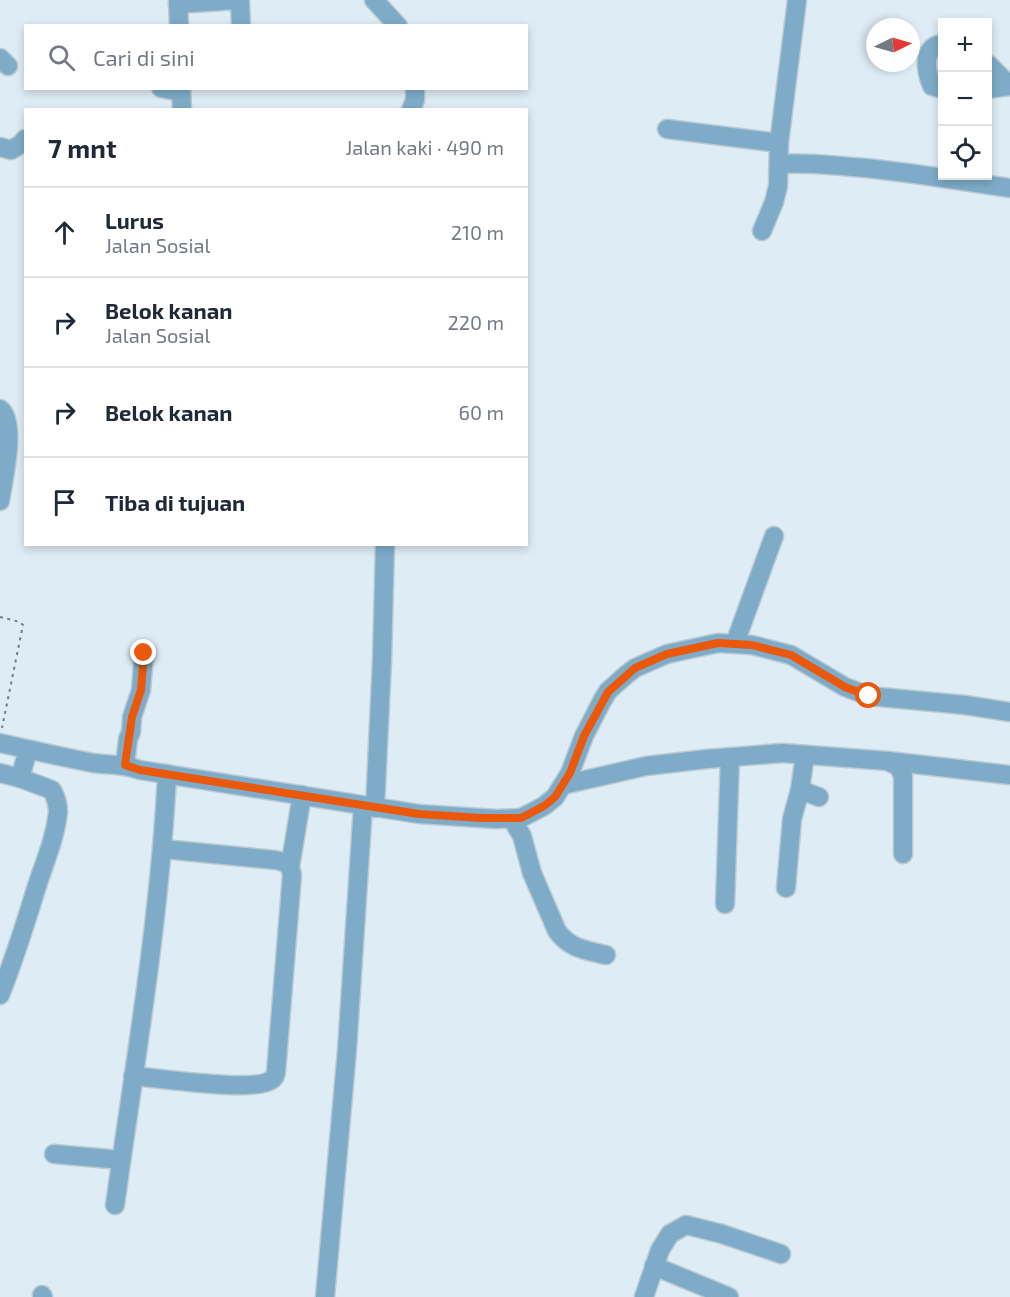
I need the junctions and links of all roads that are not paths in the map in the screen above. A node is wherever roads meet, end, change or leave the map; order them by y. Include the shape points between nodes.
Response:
1 (374, 0) edge
2 (797, 0) edge
3 (178, 2) edge
4 (179, 24) edge
5 (241, 24) edge
6 (396, 24) edge
7 (938, 45) edge
8 (992, 69) edge
9 (1010, 86) edge
10 (938, 88) edge
11 (992, 88) edge
12 (165, 90) edge
13 (415, 90) edge
14 (181, 97) edge
15 (412, 108) edge
16 (667, 129) dead end
17 (24, 140) edge
18 (779, 143) junction
19 (0, 147) edge
20 (779, 165) junction
21 (1010, 188) edge
22 (762, 231) dead end
23 (0, 409) edge
24 (0, 501) edge
25 (774, 536) dead end
26 (385, 546) edge
27 (735, 643) junction
28 (144, 653) dead end
29 (1010, 712) edge
30 (0, 743) edge
31 (28, 750) junction
32 (805, 755) junction
33 (730, 757) junction
34 (888, 761) junction
35 (125, 765) junction
36 (0, 773) edge
37 (167, 774) junction
38 (1010, 775) edge
39 (20, 778) junction
40 (563, 785) junction
41 (800, 790) junction
42 (302, 795) junction
43 (819, 797) dead end
44 (369, 807) junction
45 (512, 819) junction
46 (163, 849) junction
47 (903, 854) dead end
48 (290, 867) junction
49 (786, 888) dead end
50 (725, 904) dead end
51 (606, 955) dead end
52 (0, 995) edge
53 (133, 1076) junction
54 (54, 1154) dead end
55 (121, 1160) junction
56 (115, 1205) dead end
57 (781, 1254) dead end
58 (654, 1266) junction
59 (325, 1297) edge
60 (644, 1297) edge
61 (729, 1297) edge

1 - 6 street
2 - 18 street
3 - 4 street
3 - 5 street via 237,0
7 - 10 street via 926,62 932,86
8 - 9 street
9 - 11 street
12 - 14 street
13 - 15 street
16 - 18 street
17 - 19 street via 11,150
18 - 20 street
20 - 21 street via 802,162 866,168
20 - 22 street via 774,202
23 - 24 street via 8,422 9,436
25 - 27 street
26 - 44 street via 382,660
27 - 29 street via 791,655 845,687 869,696
27 - 40 street via 667,654 626,675 602,701
28 - 35 street via 142,683
30 - 31 street
31 - 35 street
31 - 39 street
32 - 33 street
32 - 34 street
32 - 41 street
33 - 40 street via 646,766
33 - 50 street
34 - 38 street
34 - 47 street via 899,767 903,776
35 - 37 street
36 - 39 street
37 - 42 street
37 - 46 street
39 - 52 street via 52,790 58,811 51,850
40 - 45 street via 544,806
41 - 43 street
41 - 49 street via 792,819
42 - 44 street
42 - 48 street
44 - 45 street
44 - 59 street
45 - 51 street via 557,931 572,947
46 - 48 street via 276,860
46 - 53 street
48 - 53 street via 274,1078 262,1084 245,1085
53 - 55 street
54 - 55 street
55 - 56 street
57 - 58 street via 686,1225 670,1234
58 - 60 street
58 - 61 street

